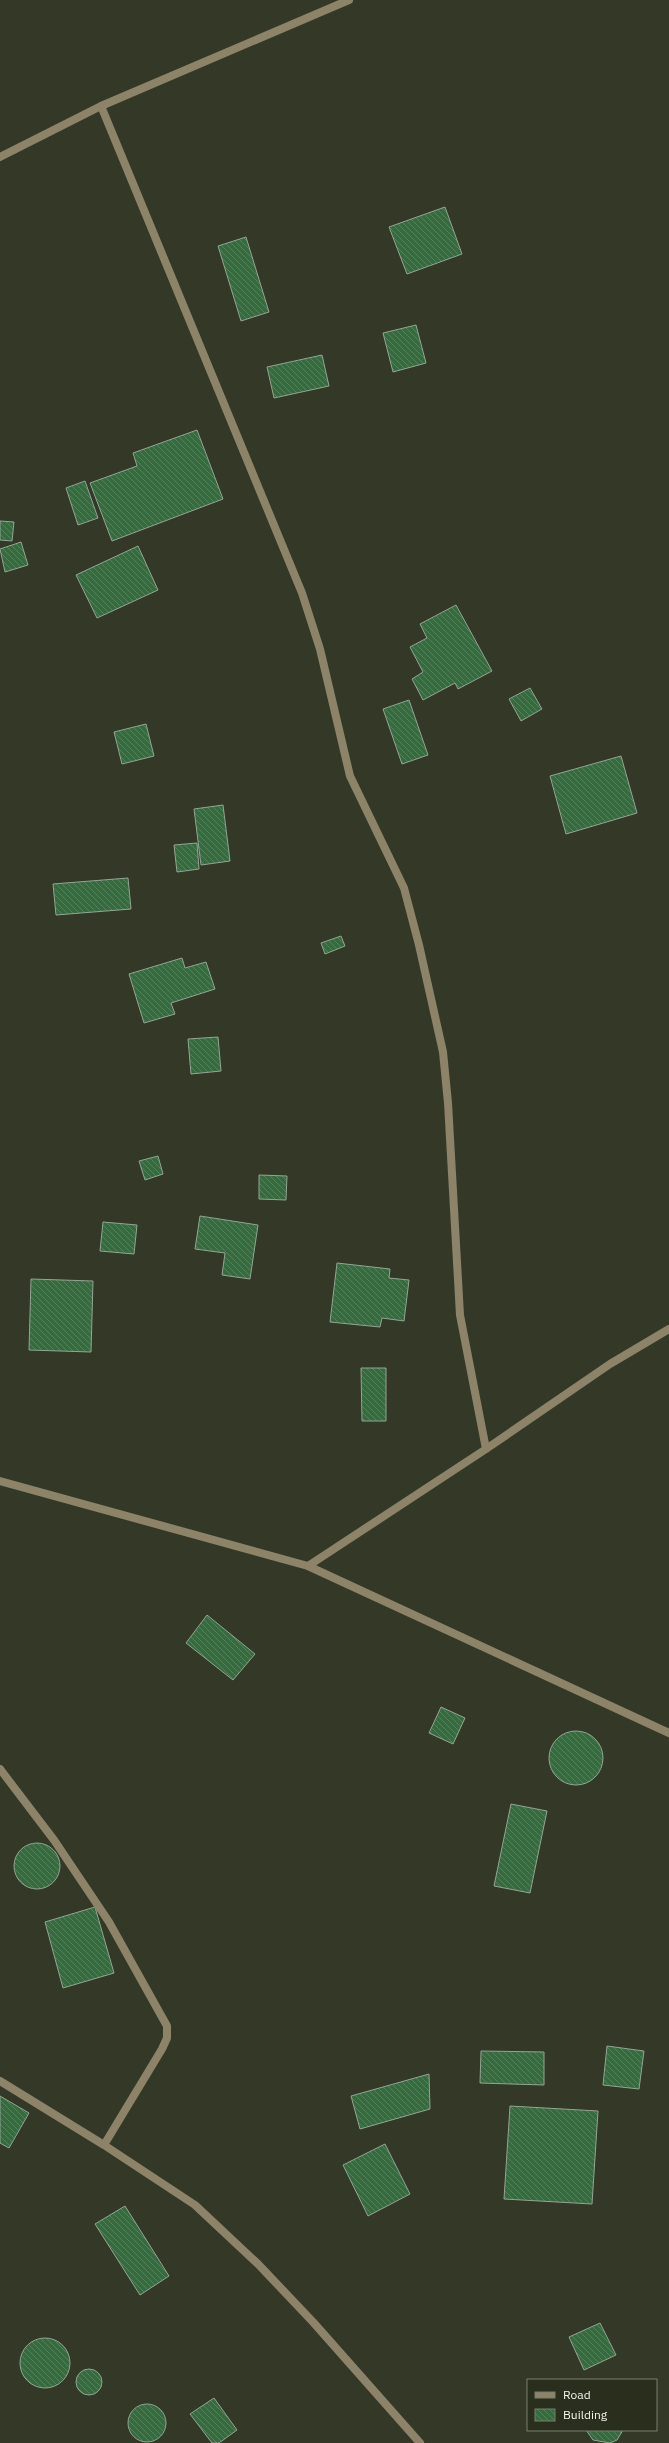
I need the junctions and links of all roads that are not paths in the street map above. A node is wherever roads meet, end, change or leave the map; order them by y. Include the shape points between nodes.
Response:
1 (349, 0) edge
2 (101, 106) junction
3 (0, 157) edge
4 (669, 1329) edge
5 (486, 1449) junction
6 (0, 1481) edge
7 (308, 1566) junction
8 (669, 1733) edge
9 (0, 1769) edge
10 (0, 2081) edge
11 (104, 2145) junction
12 (420, 2443) edge

1 - 2 street
2 - 3 street
2 - 5 street via 302,593 320,649 350,776 404,888 443,1052 460,1315
4 - 5 street via 610,1364
5 - 7 street
6 - 7 street
7 - 8 street
9 - 11 street via 54,1840 109,1922 167,2026 167,2038 162,2049
10 - 11 street
11 - 12 street via 195,2205 258,2264

